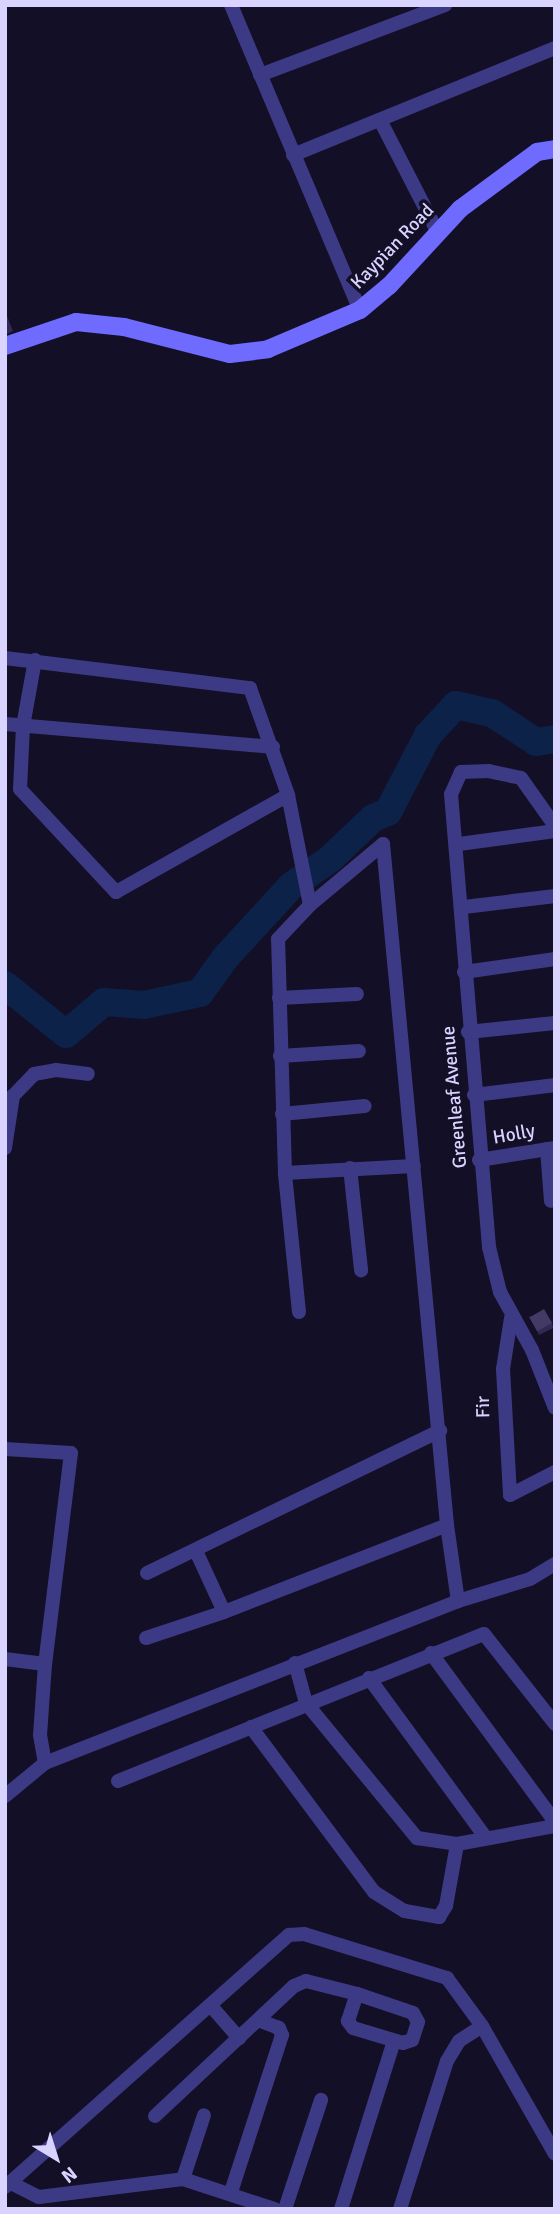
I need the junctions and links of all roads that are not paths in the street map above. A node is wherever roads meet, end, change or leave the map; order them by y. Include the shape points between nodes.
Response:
1 (247, 5) edge
2 (445, 5) edge
3 (232, 8) edge
4 (555, 48) edge
5 (260, 75) junction
6 (380, 120) junction
7 (555, 149) edge
8 (293, 155) junction
9 (437, 231) junction
10 (360, 310) junction
11 (5, 346) edge
12 (5, 658) edge
13 (35, 660) junction
14 (5, 724) edge
15 (23, 726) junction
16 (273, 747) junction
17 (288, 795) junction
18 (555, 828) edge
19 (459, 844) junction
20 (555, 896) edge
21 (309, 900) junction
22 (464, 907) junction
23 (555, 959) edge
24 (464, 972) junction
25 (357, 994) dead end
26 (279, 998) junction
27 (555, 1023) edge
28 (468, 1032) junction
29 (359, 1051) dead end
30 (280, 1056) junction
31 (88, 1074) dead end
32 (555, 1085) edge
33 (474, 1095) junction
34 (9, 1100) edge
35 (365, 1105) dead end
36 (282, 1114) junction
37 (5, 1148) edge
38 (551, 1148) edge
39 (479, 1160) junction
40 (414, 1166) junction
41 (350, 1168) junction
42 (285, 1173) junction
43 (551, 1201) dead end
44 (361, 1270) dead end
45 (299, 1312) dead end
46 (511, 1318) junction
47 (555, 1408) edge
48 (440, 1431) junction
49 (5, 1449) edge
50 (555, 1472) edge
51 (447, 1525) junction
52 (196, 1551) junction
53 (555, 1564) edge
54 (147, 1573) dead end
55 (458, 1601) junction
56 (224, 1612) junction
57 (146, 1638) dead end
58 (431, 1653) junction
59 (5, 1659) edge
60 (295, 1663) junction
61 (45, 1664) junction
62 (369, 1678) junction
63 (306, 1703) junction
64 (555, 1724) edge
65 (251, 1727) junction
66 (45, 1763) junction
67 (118, 1780) dead end
68 (5, 1796) edge
69 (555, 1824) edge
70 (486, 1838) junction
71 (457, 1844) junction
72 (357, 1994) junction
73 (211, 2006) junction
74 (261, 2021) junction
75 (482, 2026) junction
76 (239, 2038) junction
77 (394, 2040) junction
78 (321, 2100) dead end
79 (204, 2115) dead end
80 (155, 2116) dead end
81 (555, 2154) edge
82 (183, 2179) junction
83 (8, 2185) edge
84 (232, 2192) junction
85 (274, 2209) edge
86 (285, 2209) edge
87 (341, 2209) edge
88 (400, 2209) edge

1 - 3 street
2 - 5 street
3 - 5 street
4 - 6 street
5 - 8 street
6 - 8 street
6 - 9 street
7 - 9 main road, Kaypian Road via 537,152 500,177
8 - 10 street
9 - 10 main road, Kaypian Road via 389,286
10 - 11 main road, Kaypian Road via 268,349 230,354 124,327 76,322
12 - 13 street
13 - 15 street
13 - 16 street via 250,688
14 - 15 street
15 - 16 street
15 - 17 street via 20,789 116,892
16 - 17 street
17 - 21 street
18 - 19 street
18 - 19 street, Greenleaf Avenue via 521,778 489,771 461,772 451,794
19 - 22 street, Greenleaf Avenue
20 - 22 street
21 - 26 street via 278,939
21 - 40 street via 383,845
22 - 24 street, Greenleaf Avenue
23 - 24 street
24 - 28 street, Greenleaf Avenue
25 - 26 street
26 - 30 street
27 - 28 street
28 - 33 street, Greenleaf Avenue
29 - 30 street
30 - 36 street
31 - 34 street via 56,1070 34,1074
32 - 33 street
33 - 39 street, Greenleaf Avenue
34 - 37 street
35 - 36 street
36 - 42 street
38 - 39 street, Holly
38 - 43 street
39 - 46 street, Greenleaf Avenue via 489,1247
40 - 41 street
40 - 48 street
41 - 42 street
41 - 44 street
42 - 45 street
46 - 47 street, Greenleaf Avenue via 532,1350
46 - 50 street, Fir via 503,1369 510,1495
48 - 51 street
48 - 52 street
49 - 61 street via 71,1453
51 - 55 street
51 - 56 street
52 - 54 street
52 - 56 street
53 - 55 street via 530,1579
55 - 60 street
56 - 57 street
58 - 62 street
58 - 64 street via 484,1634
58 - 69 street
59 - 61 street
60 - 63 street
60 - 66 street
61 - 66 street via 40,1735
62 - 63 street
62 - 70 street
63 - 65 street
63 - 71 street via 417,1838
65 - 67 street
65 - 71 street via 374,1892 405,1911 439,1917 446,1906
66 - 68 street
69 - 70 street
70 - 71 street
72 - 74 street via 306,1981 294,1986
72 - 77 street via 348,2021 353,2028
72 - 77 street via 413,2013 418,2022 412,2039
73 - 75 street via 289,1935 304,1934 447,1978
73 - 76 street
73 - 83 street
74 - 76 street
74 - 84 street via 279,2028 282,2035
75 - 81 street
75 - 88 street via 459,2041 447,2061
76 - 80 street
77 - 87 street
78 - 86 street
79 - 82 street
82 - 83 street via 39,2197
82 - 84 street
84 - 85 street

